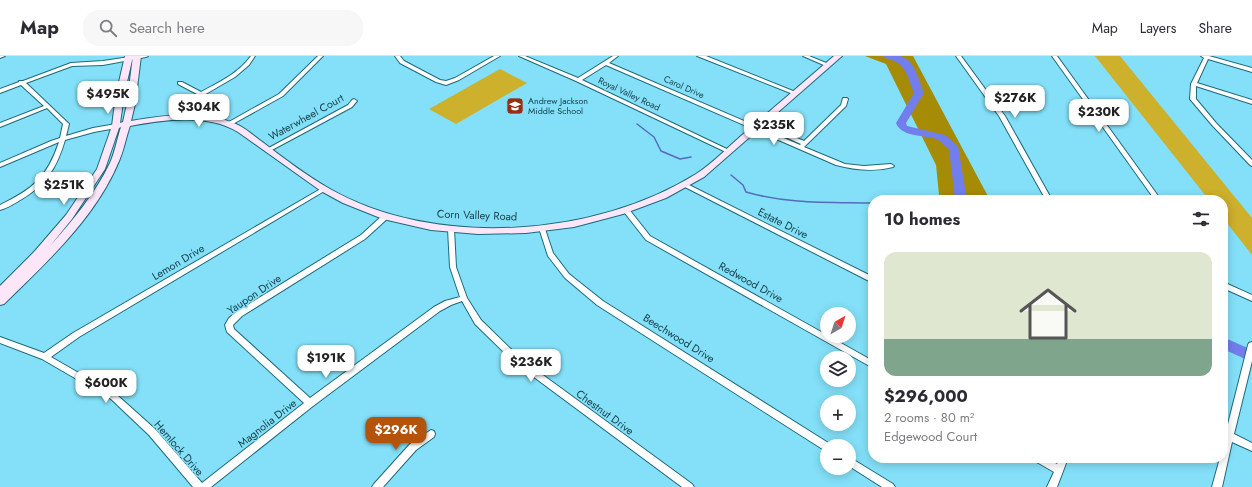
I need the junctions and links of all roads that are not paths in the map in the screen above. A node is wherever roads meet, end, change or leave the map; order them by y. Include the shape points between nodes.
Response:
1 (3, 56) edge
2 (146, 56) edge
3 (253, 56) edge
4 (321, 56) edge
5 (397, 56) edge
6 (498, 56) edge
7 (521, 56) edge
8 (616, 56) edge
9 (700, 56) edge
10 (805, 56) edge
11 (838, 56) edge
12 (958, 56) edge
13 (1054, 56) edge
14 (1205, 56) edge
15 (0, 57) edge
16 (133, 57) edge
17 (606, 63) junction
18 (828, 65) junction
19 (1252, 70) edge
20 (578, 80) junction
21 (21, 82) junction
22 (180, 83) dead end
23 (1194, 84) junction
24 (0, 91) edge
25 (794, 93) junction
26 (201, 94) junction
27 (845, 99) dead end
28 (354, 101) dead end
29 (1252, 102) edge
30 (48, 106) junction
31 (176, 118) junction
32 (150, 121) junction
33 (127, 124) junction
34 (229, 124) junction
35 (0, 125) edge
36 (116, 126) junction
37 (757, 126) junction
38 (63, 138) junction
39 (121, 140) junction
40 (802, 146) junction
41 (268, 150) junction
42 (728, 151) junction
43 (1252, 164) edge
44 (0, 165) edge
45 (891, 166) dead end
46 (685, 185) junction
47 (324, 189) junction
48 (1046, 195) edge
49 (1154, 195) edge
50 (0, 208) edge
51 (626, 210) junction
52 (385, 217) junction
53 (542, 228) junction
54 (451, 229) junction
55 (868, 277) edge
56 (1228, 287) edge
57 (0, 292) edge
58 (464, 298) junction
59 (1252, 298) edge
60 (0, 301) edge
61 (0, 340) edge
62 (1252, 345) edge
63 (45, 357) junction
64 (868, 362) edge
65 (310, 403) junction
66 (431, 434) dead end
67 (1229, 436) junction
68 (1228, 440) edge
69 (820, 443) edge
70 (1252, 447) edge
71 (1047, 463) edge
72 (1062, 463) edge
73 (1223, 463) edge
74 (856, 465) edge
75 (1059, 470) junction
76 (380, 486) edge
77 (199, 487) edge
78 (204, 487) edge
79 (689, 487) edge
80 (890, 487) edge
81 (1052, 487) edge
82 (1217, 487) edge

1 - 15 street
2 - 16 street
3 - 26 street via 238,74
4 - 34 street via 281,95
5 - 6 street via 402,62 446,83
7 - 20 street, Royal Valley Road
8 - 17 street
9 - 25 street
10 - 18 street
11 - 18 main road, Corn Valley Road
12 - 48 street via 1002,116
13 - 49 street
14 - 19 street
14 - 23 street
16 - 21 street via 103,63 71,65
16 - 33 main road via 132,99
16 - 36 main road via 120,95
17 - 20 street
17 - 37 street, Carol Drive
18 - 25 main road, Corn Valley Road
20 - 42 street, Royal Valley Road
21 - 24 street
21 - 30 street
22 - 26 street
23 - 29 street
23 - 43 street via 1193,99 1198,107
25 - 37 main road, Corn Valley Road
26 - 31 street via 190,100
27 - 40 street via 844,105
28 - 41 street, Waterwheel Court via 350,106
30 - 35 street
30 - 38 street via 66,124
31 - 32 main road, Corn Valley Road
31 - 34 main road, Corn Valley Road via 209,119
32 - 33 main road, Corn Valley Road
32 - 39 main road via 136,127
33 - 36 main road, Corn Valley Road
33 - 39 main road
34 - 41 main road, Corn Valley Road
36 - 38 street, Corn Valley Road
36 - 57 main road via 101,169 70,217
37 - 40 street, Carol Drive
37 - 42 main road, Corn Valley Road
38 - 44 street, Corn Valley Road
38 - 50 street via 54,162 42,182 23,197
39 - 60 main road via 115,162 89,206 36,267
40 - 45 street, Carol Drive via 838,164 851,167 872,169
41 - 47 main road, Corn Valley Road
42 - 46 main road, Corn Valley Road
46 - 51 main road, Corn Valley Road
46 - 55 street, Estate Drive
47 - 52 main road, Corn Valley Road
47 - 63 street, Lemon Drive via 76,335
51 - 53 main road, Corn Valley Road via 589,220
51 - 64 street, Redwood Drive via 648,238
52 - 54 main road, Corn Valley Road
52 - 65 street, Yaupon Drive via 363,237 239,314 229,325 230,330
53 - 54 main road, Corn Valley Road
53 - 69 street, Beechwood Drive via 550,254 574,284
54 - 58 street, Chestnut Drive via 453,267
56 - 59 street
58 - 65 street, Magnolia Drive via 437,309
58 - 79 street, Chestnut Drive via 478,322 518,361
61 - 63 street, Hemlock Drive
62 - 67 street
63 - 77 street, Hemlock Drive via 114,397 152,432
65 - 78 street, Magnolia Drive
66 - 76 street via 413,448
67 - 68 street
67 - 70 street
71 - 75 street
72 - 75 street
73 - 82 street
74 - 80 street
75 - 81 street

